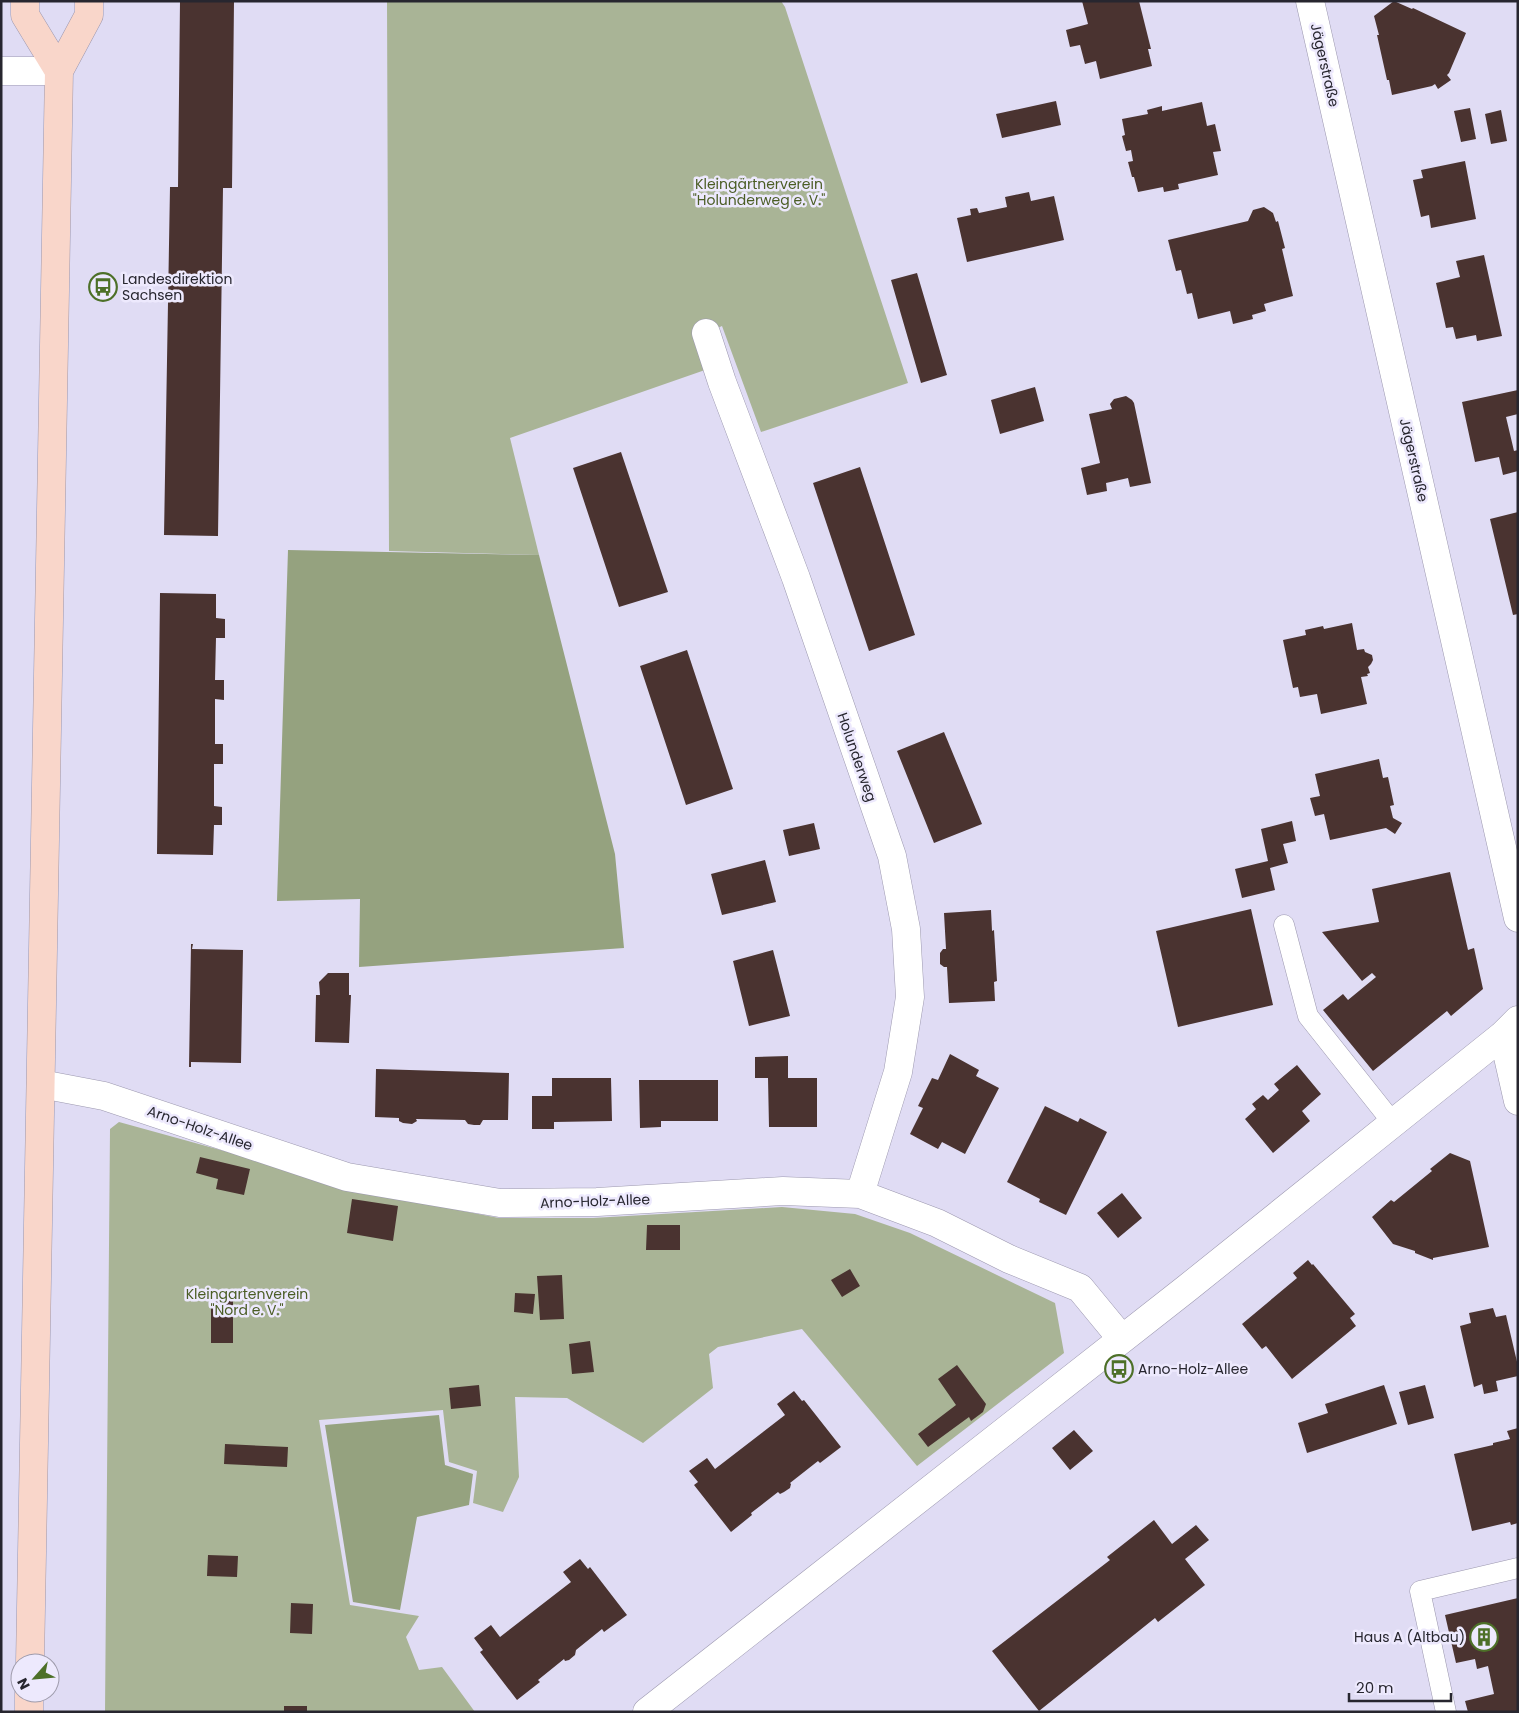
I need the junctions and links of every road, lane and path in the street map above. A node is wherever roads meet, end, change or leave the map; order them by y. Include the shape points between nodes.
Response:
1 (25, 1) edge
2 (89, 1) edge
3 (1310, 1) edge
4 (59, 70) junction
5 (1, 71) edge
6 (706, 333) dead end
7 (1518, 918) edge
8 (1284, 925) dead end
9 (1510, 1027) edge
10 (41, 1084) junction
11 (1518, 1101) edge
12 (1393, 1123) junction
13 (860, 1194) junction
14 (1122, 1339) junction
15 (1518, 1568) edge
16 (30, 1653) edge
17 (647, 1712) edge
18 (1446, 1712) edge

1 - 4 main road via 25,15
2 - 4 main road via 89,15
3 - 7 street, Jägerstraße
4 - 5 street
4 - 10 main road
6 - 13 street, Holunderweg via 796,578 892,856 906,929 910,997 898,1072
8 - 12 lane via 1308,1016
9 - 11 street
9 - 12 street
10 - 13 street, Arno-Holz-Allee via 104,1096 347,1177 500,1203 597,1202 783,1190
10 - 16 main road
12 - 14 street
13 - 14 street, Arno-Holz-Allee via 937,1223 1009,1259 1080,1288
14 - 17 street
15 - 18 lane via 1420,1591

